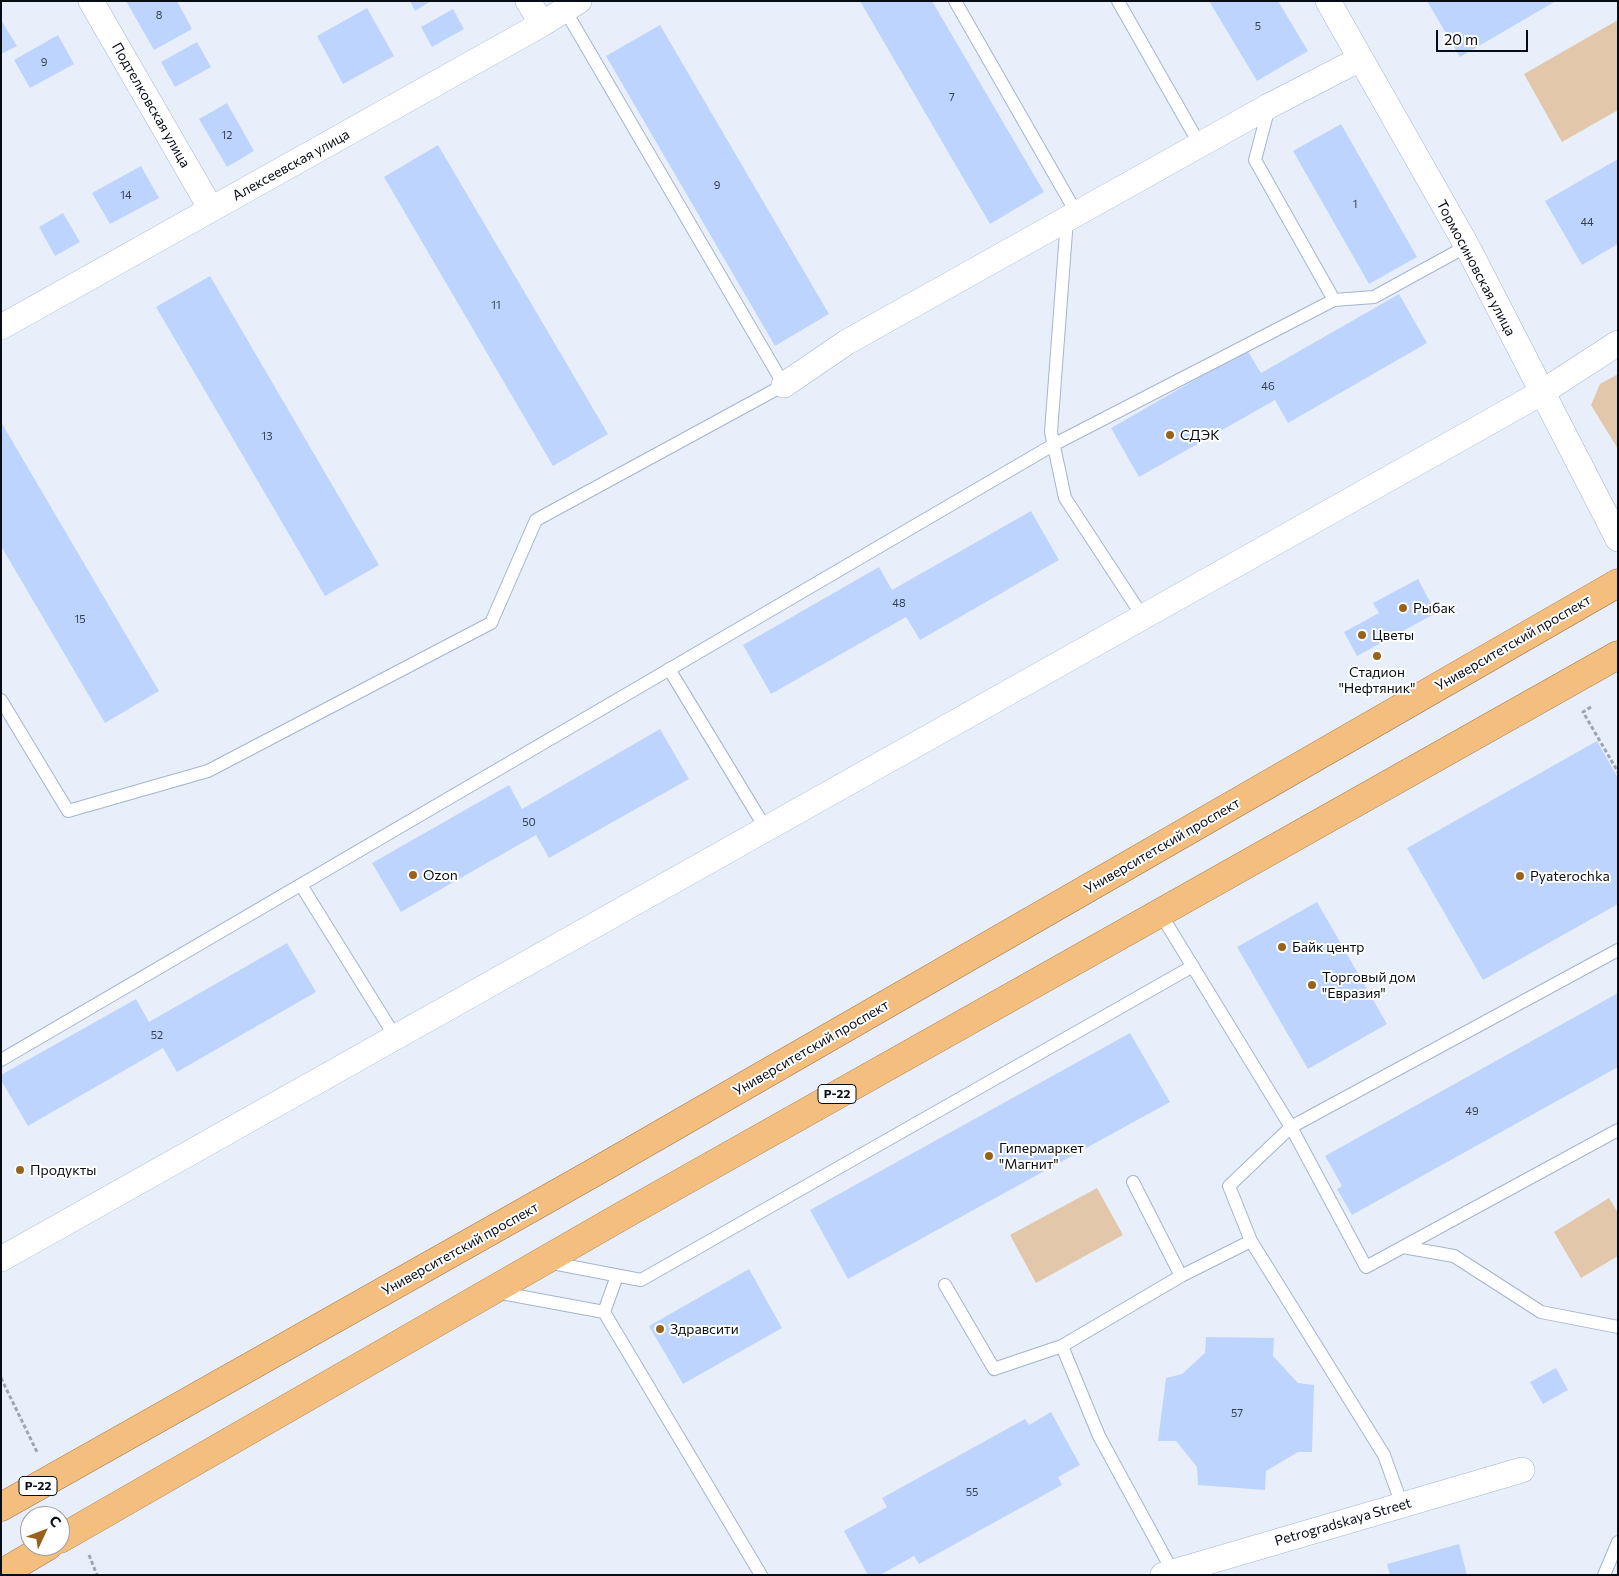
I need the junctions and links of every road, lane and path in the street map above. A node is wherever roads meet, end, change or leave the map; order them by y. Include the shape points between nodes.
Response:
1 (91, 1) edge
2 (528, 1) edge
3 (955, 1) edge
4 (1118, 1) edge
5 (1328, 1) edge
6 (572, 6) edge
7 (542, 24) junction
8 (1360, 60) junction
9 (1269, 106) junction
10 (1200, 145) junction
11 (211, 209) junction
12 (1072, 217) junction
13 (1467, 246) junction
14 (1334, 300) junction
15 (1, 327) edge
16 (1618, 343) edge
17 (784, 385) junction
18 (1542, 393) junction
19 (1054, 445) junction
20 (1618, 539) edge
21 (1618, 583) edge
22 (1143, 617) junction
23 (1618, 655) edge
24 (669, 669) junction
25 (1, 700) edge
26 (1597, 704) dead end
27 (1618, 772) edge
28 (766, 829) junction
29 (301, 885) junction
30 (1160, 913) junction
31 (1618, 950) edge
32 (1193, 966) junction
33 (396, 1038) junction
34 (1, 1060) edge
35 (1291, 1126) junction
36 (1618, 1130) edge
37 (1133, 1182) dead end
38 (1251, 1241) junction
39 (1403, 1247) junction
40 (4, 1252) edge
41 (542, 1261) junction
42 (617, 1276) junction
43 (1181, 1276) junction
44 (945, 1284) dead end
45 (491, 1291) junction
46 (604, 1312) junction
47 (1618, 1327) edge
48 (1062, 1346) junction
49 (1522, 1470) dead end
50 (1402, 1505) junction
51 (1, 1507) edge
52 (70, 1533) edge
53 (1618, 1542) edge
54 (31, 1556) edge
55 (1168, 1573) edge
56 (1, 1574) edge
57 (761, 1575) edge
58 (1604, 1575) edge

1 - 11 street, Подтелковская улица
2 - 7 street
3 - 12 lane
4 - 10 lane
5 - 8 street, Тормосиновская улица
6 - 7 street, Алексеевская улица
6 - 17 lane
7 - 11 street, Алексеевская улица
8 - 9 street
8 - 13 street, Тормосиновская улица
9 - 10 street
9 - 14 lane via 1255,160
10 - 12 street
11 - 15 street, Алексеевская улица
12 - 17 street via 847,342
12 - 19 lane via 1051,432
13 - 14 lane via 1374,297
13 - 18 street, Тормосиновская улица
14 - 19 lane
16 - 18 street
17 - 25 lane via 536,520 491,622 208,771 68,811
18 - 20 street, Тормосиновская улица
18 - 22 street
19 - 22 lane via 1065,498
19 - 24 lane
21 - 51 highway, Университетский проспект / Р-22 via 604,1167
22 - 28 street
23 - 30 highway, Р-22
24 - 28 lane
24 - 29 lane
26 - 27 path via 1583,712
28 - 33 street
29 - 33 lane
29 - 34 lane
30 - 32 lane
30 - 41 highway, Р-22
31 - 35 lane
32 - 35 lane
32 - 42 lane via 641,1280
33 - 40 street
35 - 38 lane via 1229,1186
35 - 39 lane via 1366,1267
36 - 39 lane
37 - 43 lane
38 - 43 lane
38 - 50 lane via 1384,1455
39 - 47 lane via 1454,1256 1541,1312
41 - 42 lane
41 - 45 highway, Р-22
42 - 46 lane
43 - 48 lane
44 - 48 lane via 994,1369
45 - 46 lane
45 - 52 highway, Р-22
46 - 57 lane
48 - 55 lane via 1099,1436
49 - 50 street, Petrogradskaya Street
50 - 55 street, Petrogradskaya Street
53 - 58 lane
54 - 56 highway

